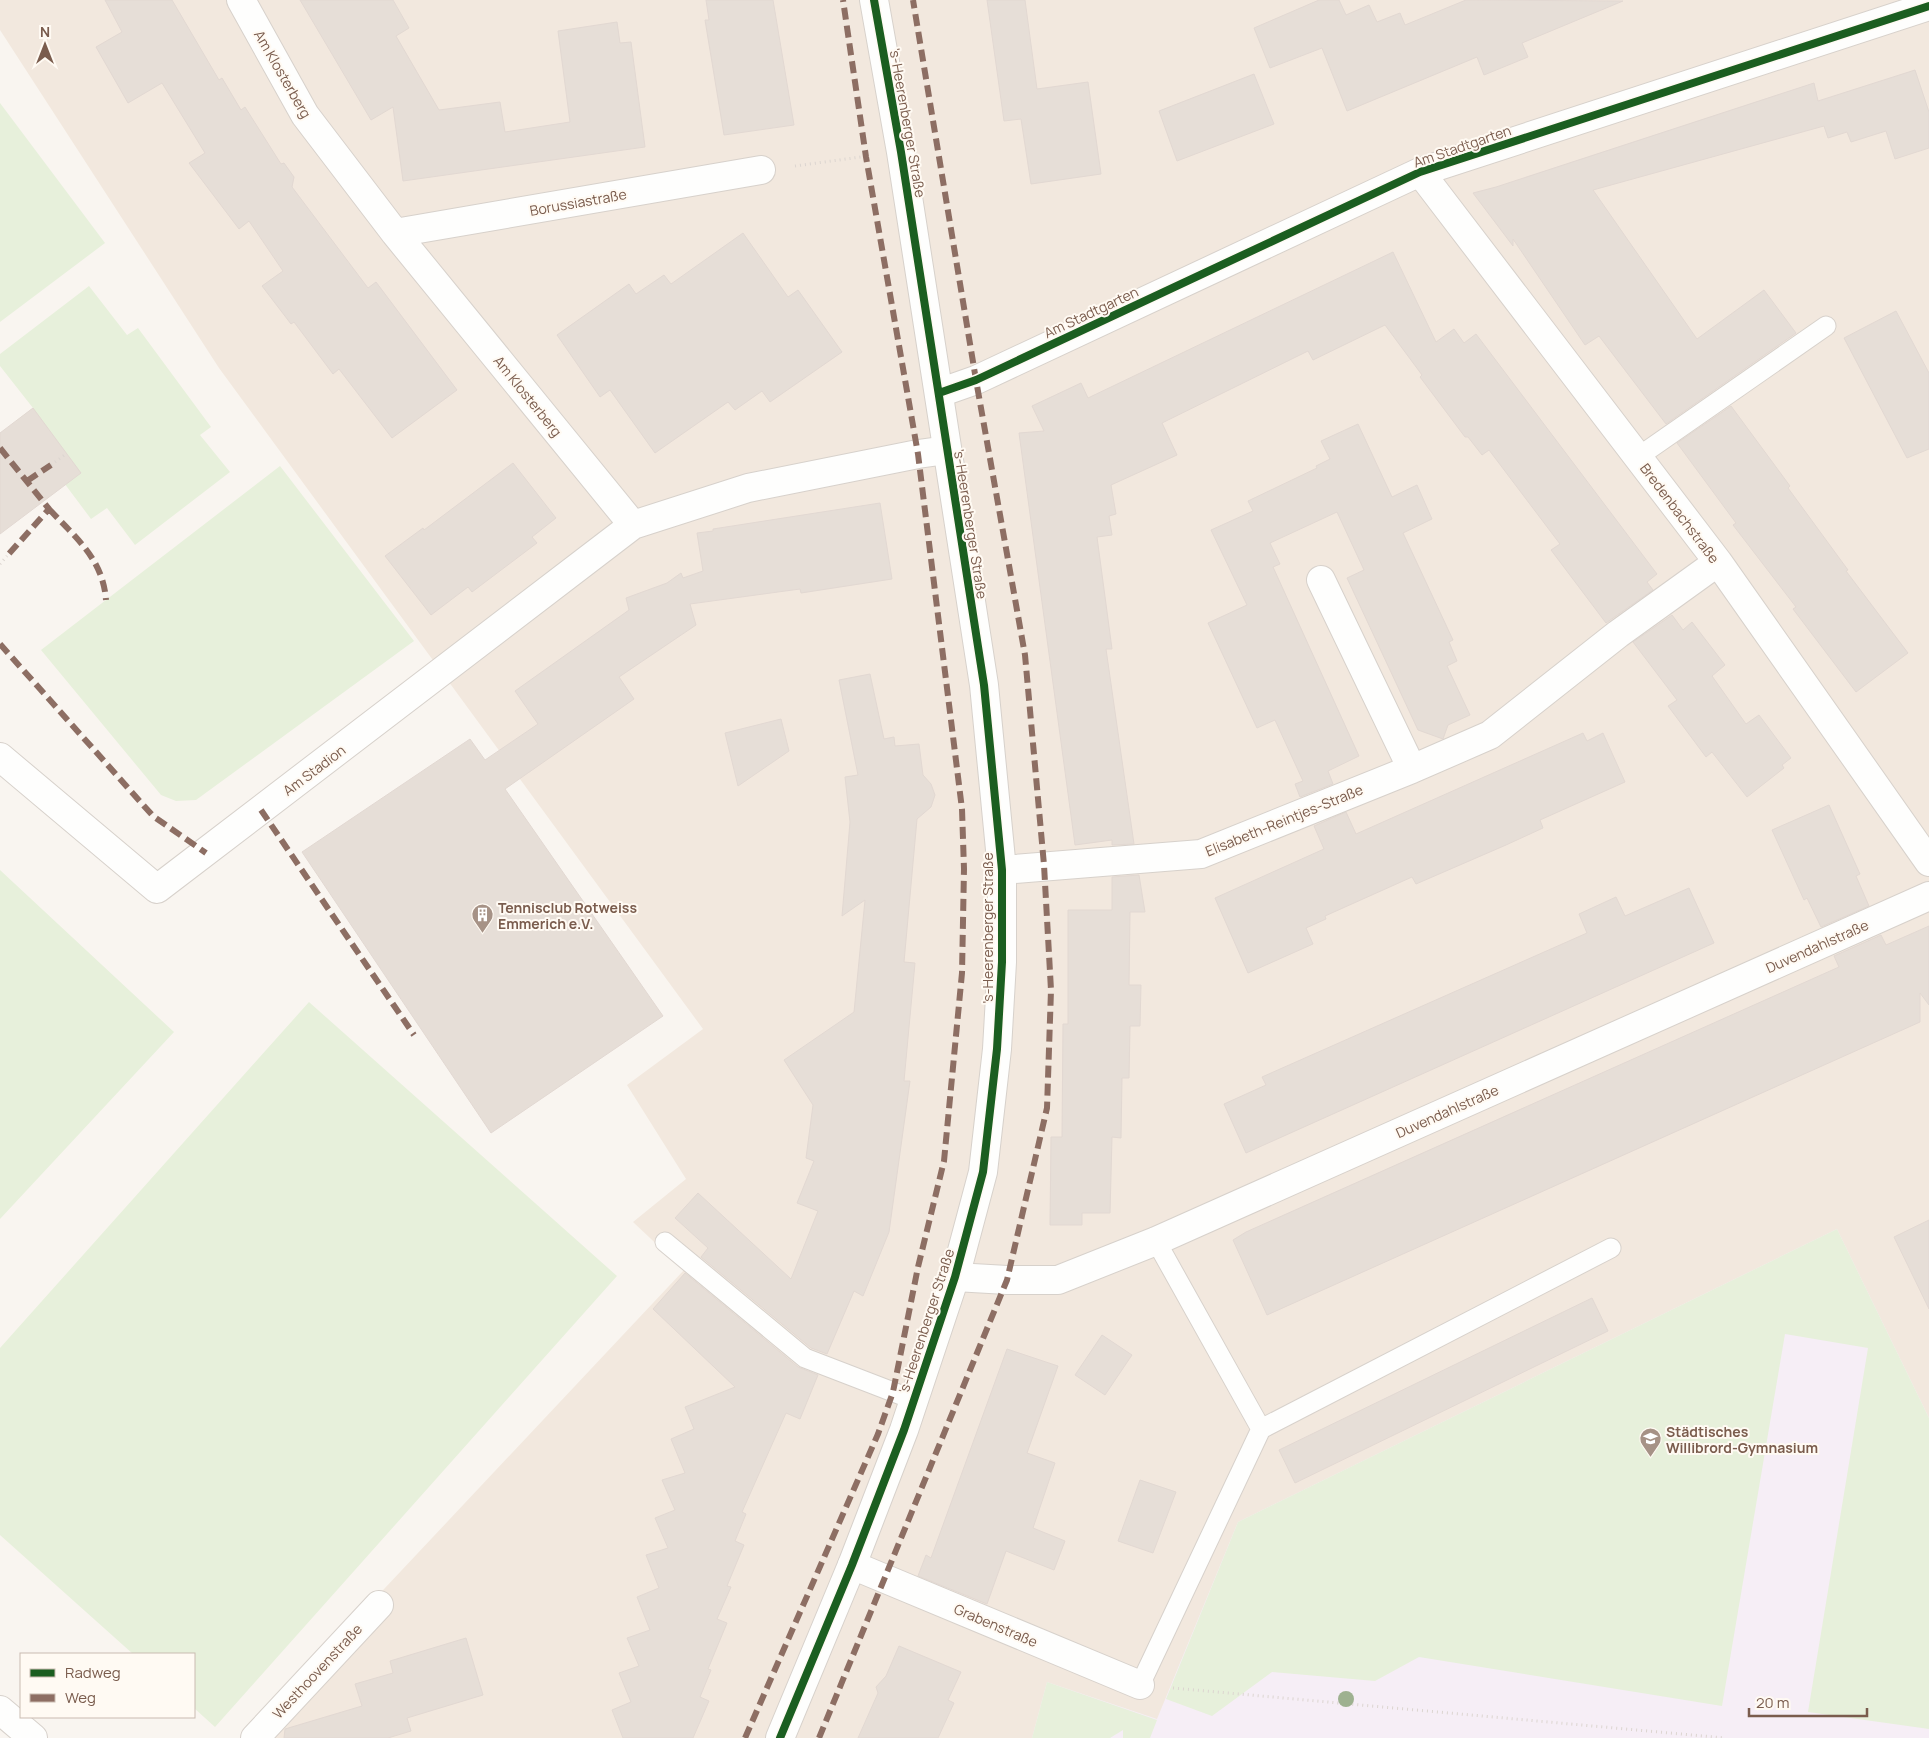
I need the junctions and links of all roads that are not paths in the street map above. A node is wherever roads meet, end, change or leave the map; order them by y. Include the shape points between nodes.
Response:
1 (240, 0) edge
2 (874, 0) edge
3 (1929, 6) edge
4 (760, 170) road end
5 (1420, 172) junction
6 (395, 233) junction
7 (1826, 326) dead end
8 (939, 393) junction
9 (947, 450) junction
10 (1638, 458) junction
11 (634, 525) junction
12 (1718, 562) junction
13 (1322, 580) dead end
14 (0, 757) edge
15 (1412, 769) junction
16 (1929, 862) edge
17 (1002, 870) junction
18 (1929, 896) edge
19 (1156, 1240) junction
20 (665, 1242) dead end
21 (1611, 1248) dead end
22 (955, 1277) junction
23 (914, 1400) junction
24 (1261, 1429) junction
25 (852, 1565) junction
26 (379, 1605) dead end
27 (1140, 1685) joint
28 (0, 1710) edge
29 (33, 1738) edge
30 (255, 1738) edge
31 (780, 1738) edge

1 - 6 street, Am Klosterberg via 305,115
2 - 8 street, 's-Heerenberger Straße
3 - 5 street, Am Stadtgarten
4 - 6 street, Borussiastraße
5 - 8 street, Am Stadtgarten via 976,380
5 - 10 street, Bredenbachstraße
6 - 11 street, Am Klosterberg
7 - 10 lane
8 - 9 street, 's-Heerenberger Straße
9 - 11 street via 748,488
9 - 17 street, 's-Heerenberger Straße via 984,685
10 - 12 street, Bredenbachstraße
11 - 14 street, Am Stadion via 157,889
12 - 15 street, Elisabeth-Reintjes-Straße via 1618,634 1490,735
12 - 16 street, Bredenbachstraße
13 - 15 street
15 - 17 street, Elisabeth-Reintjes-Straße via 1200,854
17 - 22 street, 's-Heerenberger Straße via 1002,962 996,1059 983,1172
18 - 19 street, Duvendahlstraße
19 - 22 street, Duvendahlstraße via 1058,1280
19 - 24 lane
20 - 23 lane via 805,1358
21 - 24 lane
22 - 23 street, 's-Heerenberger Straße
23 - 25 street, 's-Heerenberger Straße
24 - 27 lane
25 - 27 street, Grabenstraße
25 - 31 street, 's-Heerenberger Straße
26 - 30 street, Westhoovenstraße
28 - 29 street

